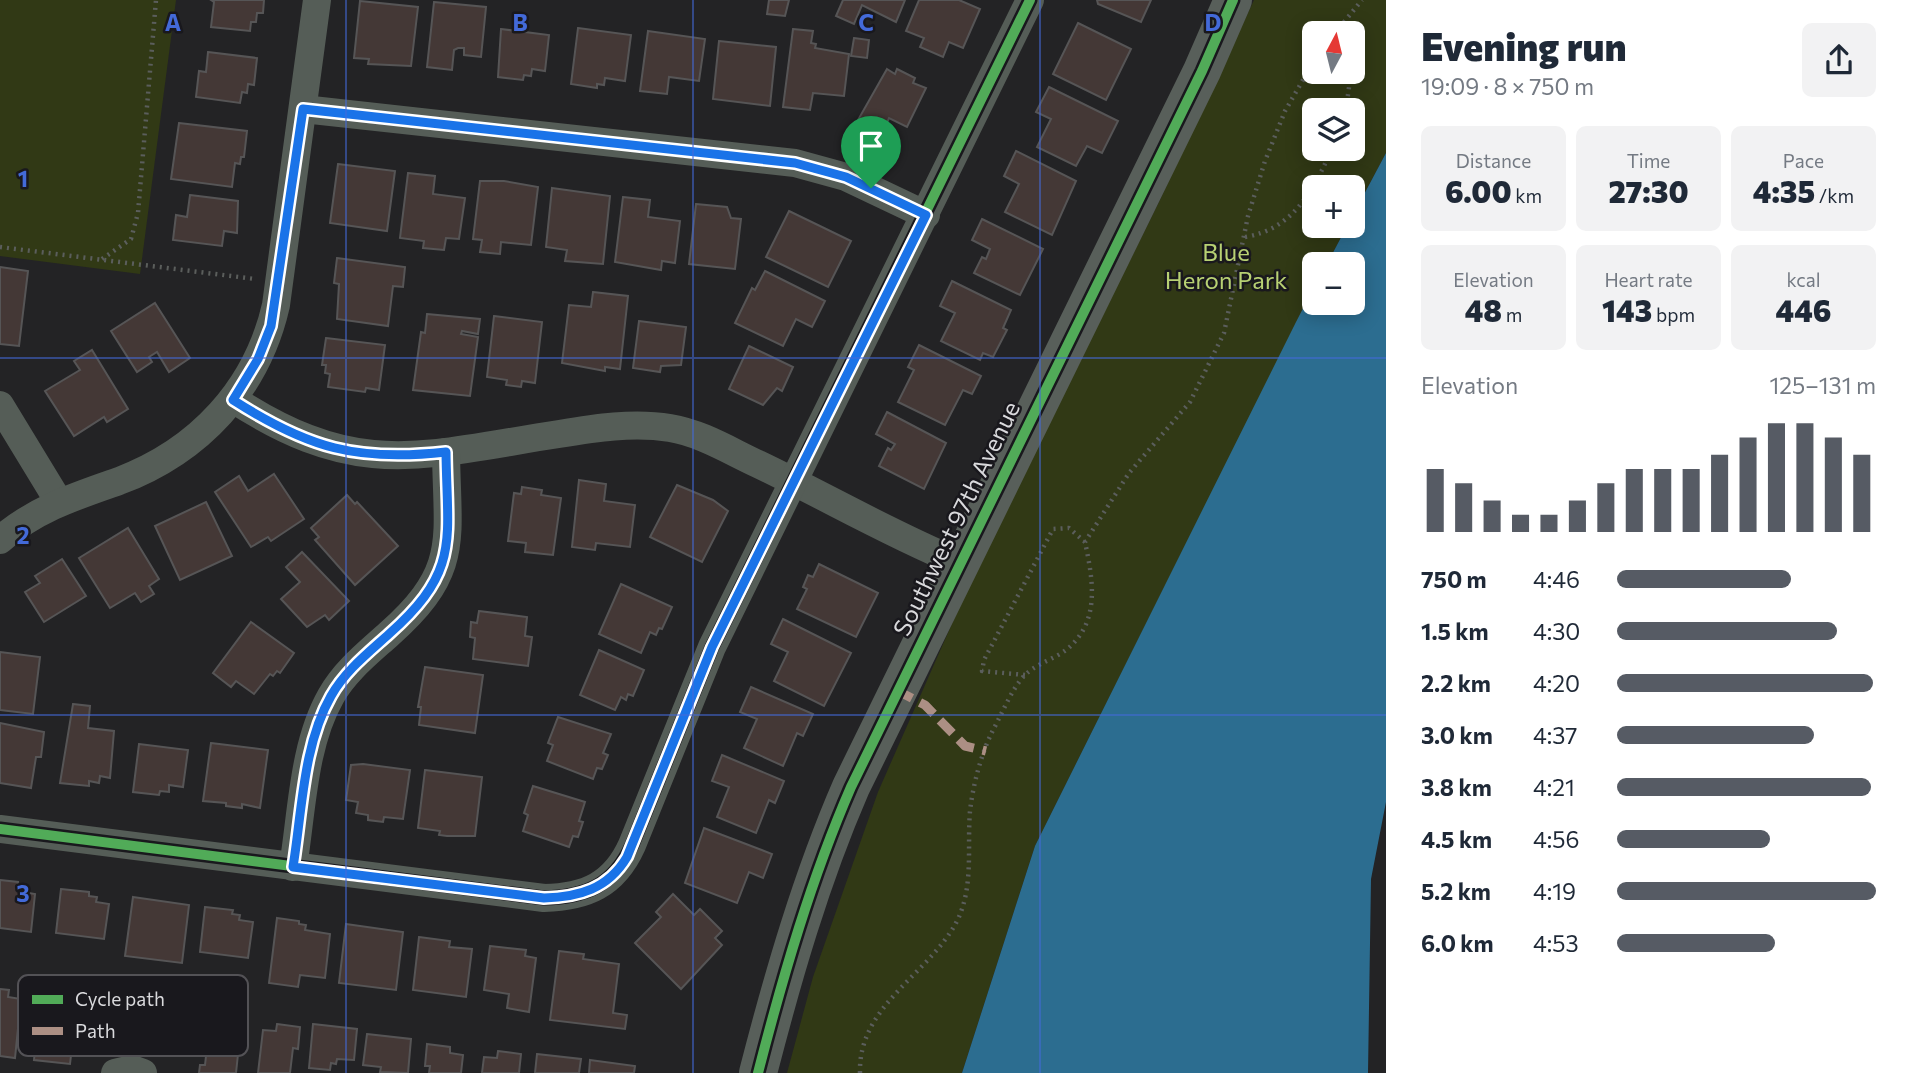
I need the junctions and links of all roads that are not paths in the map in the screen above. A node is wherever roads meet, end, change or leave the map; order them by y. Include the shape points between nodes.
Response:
1 (317, 0) edge
2 (1030, 0) edge
3 (1233, 0) edge
4 (303, 109) junction
5 (926, 215) junction
6 (233, 400) junction
7 (0, 405) edge
8 (446, 452) junction
9 (793, 481) junction
10 (59, 502) junction
11 (4, 528) edge
12 (958, 562) junction
13 (0, 829) edge
14 (293, 867) junction
15 (115, 1073) edge
16 (143, 1073) edge
17 (758, 1073) edge

1 - 4 street
2 - 5 street
3 - 12 street, Southwest 97th Avenue
4 - 5 street via 802,165 846,177
4 - 6 street via 280,283 265,345
5 - 9 street
6 - 8 street via 284,429 339,450 386,457
6 - 10 street via 209,428 160,462
7 - 10 street
8 - 9 street via 619,426 663,427 705,439
8 - 14 street via 447,548 440,575 415,609 352,667 331,696 315,739
9 - 12 street
9 - 14 street via 702,669 627,857 600,886 572,896 544,898
10 - 11 street
12 - 17 street, Southwest 97th Avenue via 834,826
13 - 14 street
15 - 16 street via 132,1069

